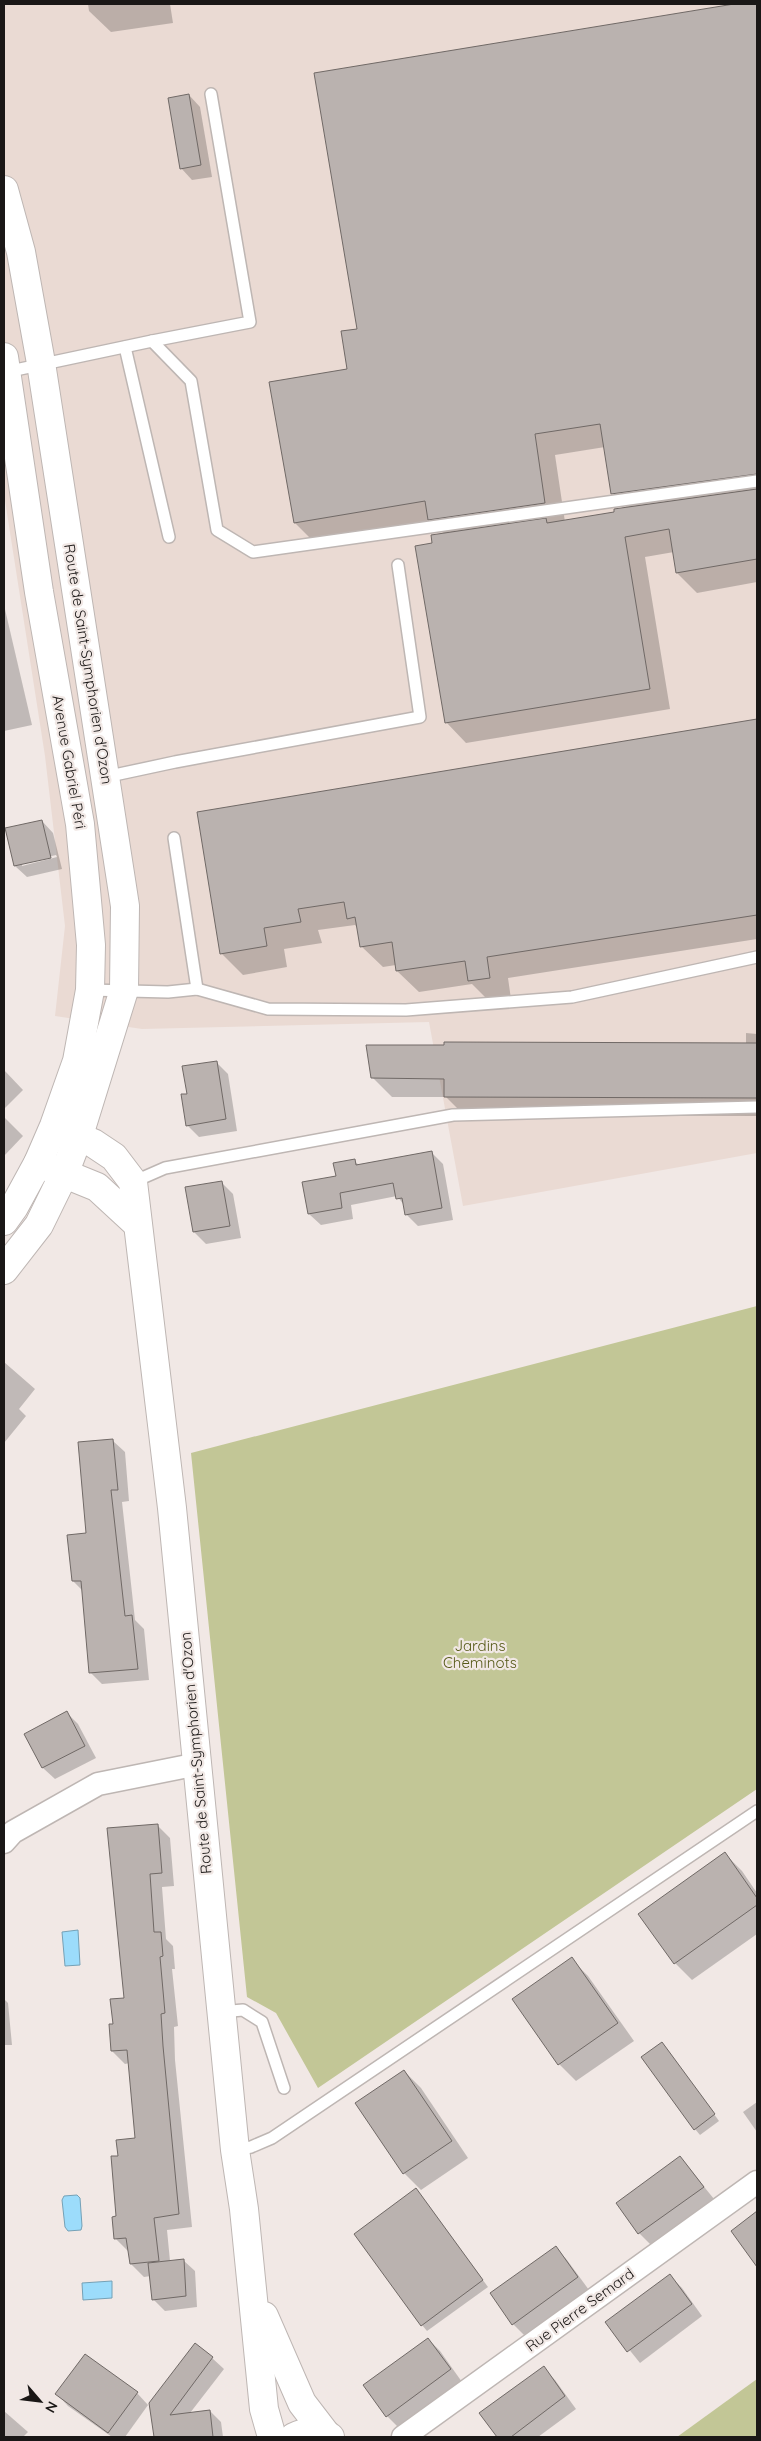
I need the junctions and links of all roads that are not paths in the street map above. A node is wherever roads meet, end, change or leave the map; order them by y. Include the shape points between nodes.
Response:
1 (211, 94) dead end
2 (4, 190) edge
3 (152, 341) junction
4 (125, 347) junction
5 (40, 363) junction
6 (5, 365) edge
7 (757, 481) edge
8 (169, 537) dead end
9 (398, 565) dead end
10 (76, 585) junction
11 (39, 592) junction
12 (105, 777) junction
13 (174, 838) dead end
14 (757, 957) edge
15 (197, 989) junction
16 (90, 990) junction
17 (124, 990) junction
18 (757, 1107) edge
19 (66, 1131) junction
20 (38, 1163) junction
21 (64, 1174) junction
22 (133, 1182) junction
23 (4, 1221) edge
24 (136, 1223) junction
25 (4, 1270) edge
26 (198, 1764) junction
27 (757, 1811) edge
28 (4, 1842) edge
29 (220, 2012) junction
30 (284, 2088) dead end
31 (235, 2150) junction
32 (757, 2182) edge
33 (252, 2284) junction
34 (417, 2433) edge
35 (328, 2435) edge
36 (272, 2437) edge
37 (294, 2437) edge

1 - 3 lane via 250,322
2 - 5 main road, Route de Saint-Symphorien d'Ozon via 21,252
3 - 4 lane
3 - 7 lane via 191,381 217,530 253,552
4 - 5 lane
4 - 8 lane
5 - 6 lane
5 - 10 main road, Route de Saint-Symphorien d'Ozon
6 - 11 main road, Avenue Gabriel Péri
9 - 12 lane via 420,717
10 - 11 main road
10 - 12 main road, Route de Saint-Symphorien d'Ozon
11 - 16 main road, Avenue Gabriel Péri via 80,824 90,923
12 - 17 main road, Route de Saint-Symphorien d'Ozon via 125,906
13 - 15 lane
14 - 15 lane via 572,997 406,1010 268,1010
15 - 17 lane via 168,992
16 - 17 lane
16 - 19 main road, Avenue Gabriel Péri
17 - 19 main road, Route de Saint-Symphorien d'Ozon
18 - 22 lane via 453,1115 165,1168
19 - 20 main road, Avenue Gabriel Péri
19 - 21 main road, Route de Saint-Symphorien d'Ozon
19 - 22 main road via 114,1157
20 - 21 main road
20 - 23 main road, Avenue Gabriel Péri
21 - 24 main road via 97,1187
21 - 25 main road, Route de Saint-Symphorien d'Ozon via 39,1225
22 - 24 main road, Route de Saint-Symphorien d'Ozon
24 - 26 main road, Route de Saint-Symphorien d'Ozon via 150,1308
26 - 28 street via 98,1784 13,1832
26 - 29 main road, Route de Saint-Symphorien d'Ozon
27 - 31 lane via 272,2138
29 - 30 lane via 243,2010 262,2022
29 - 31 main road, Route de Saint-Symphorien d'Ozon
31 - 33 main road, Route de Saint-Symphorien d'Ozon
32 - 34 street, Rue Pierre Semard
33 - 35 main road via 269,2332 302,2403
33 - 36 main road via 264,2408
35 - 37 main road via 309,2432

